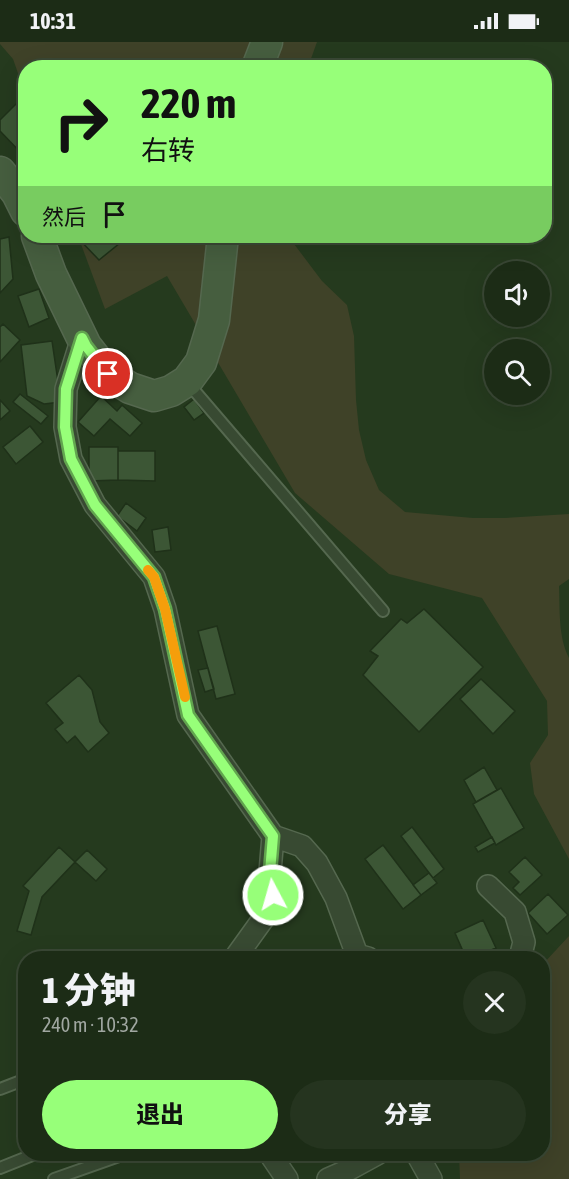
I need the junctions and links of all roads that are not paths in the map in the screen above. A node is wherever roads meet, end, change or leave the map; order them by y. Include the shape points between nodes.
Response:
1 (267, 42) edge
2 (260, 60) edge
3 (0, 172) edge
4 (18, 195) edge
5 (40, 243) edge
6 (222, 243) edge
7 (82, 338) junction
8 (187, 381) junction
9 (383, 611) dead end
10 (273, 836) junction
11 (488, 886) dead end
12 (240, 951) edge
13 (356, 951) edge
14 (522, 951) edge
15 (18, 1082) edge
16 (0, 1089) edge
17 (18, 1161) edge
18 (105, 1161) edge
19 (274, 1161) edge
20 (364, 1161) edge
21 (421, 1161) edge
22 (0, 1168) edge
23 (54, 1179) edge
24 (286, 1179) edge
25 (328, 1179) edge
26 (430, 1179) edge

1 - 2 street
3 - 4 street
5 - 7 street
6 - 8 street via 214,320 201,362
7 - 8 street via 108,374 130,388 154,396
7 - 10 street via 66,389 65,427 71,459 95,505 154,577 165,609 188,715
8 - 9 lane
10 - 12 street via 273,895 263,919
10 - 13 street via 302,846 317,863 336,898
11 - 14 street via 515,912 524,942
15 - 16 lane
17 - 22 lane
18 - 23 lane
19 - 24 street
20 - 25 street
21 - 26 street

